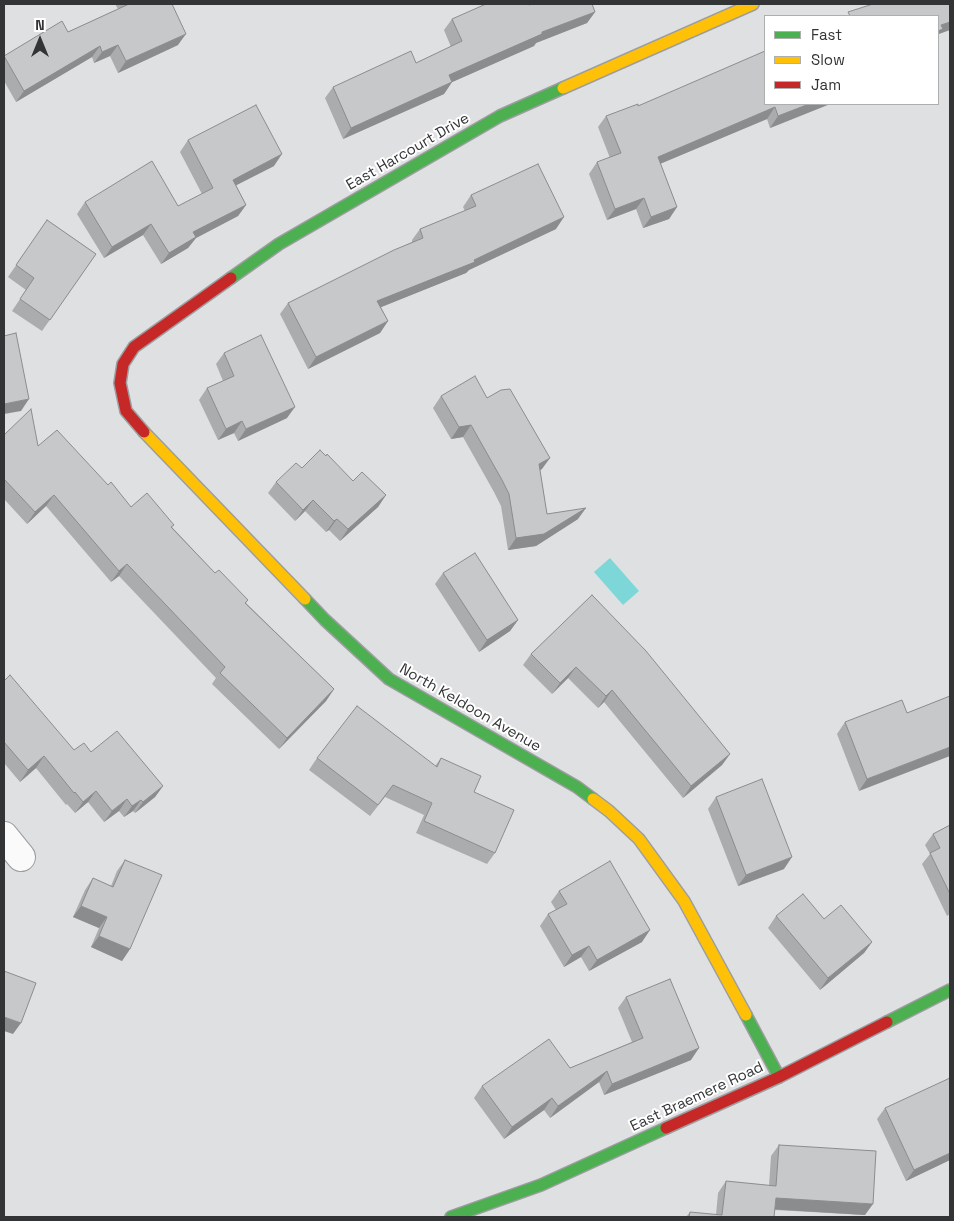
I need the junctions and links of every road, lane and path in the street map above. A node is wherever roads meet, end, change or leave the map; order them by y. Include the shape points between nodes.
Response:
1 (753, 4) edge
2 (120, 383) joint
3 (4, 836) edge
4 (21, 857) dead end
5 (950, 990) edge
6 (778, 1077) junction
7 (451, 1217) edge

1 - 2 street, East Harcourt Drive via 500,116 279,244 134,347 123,364
2 - 6 street, North Keldoon Avenue via 126,411 142,430 325,620 389,679 577,787 639,839 684,901
3 - 4 street
5 - 6 street, East Braemere Road
6 - 7 street, East Braemere Road via 541,1185

